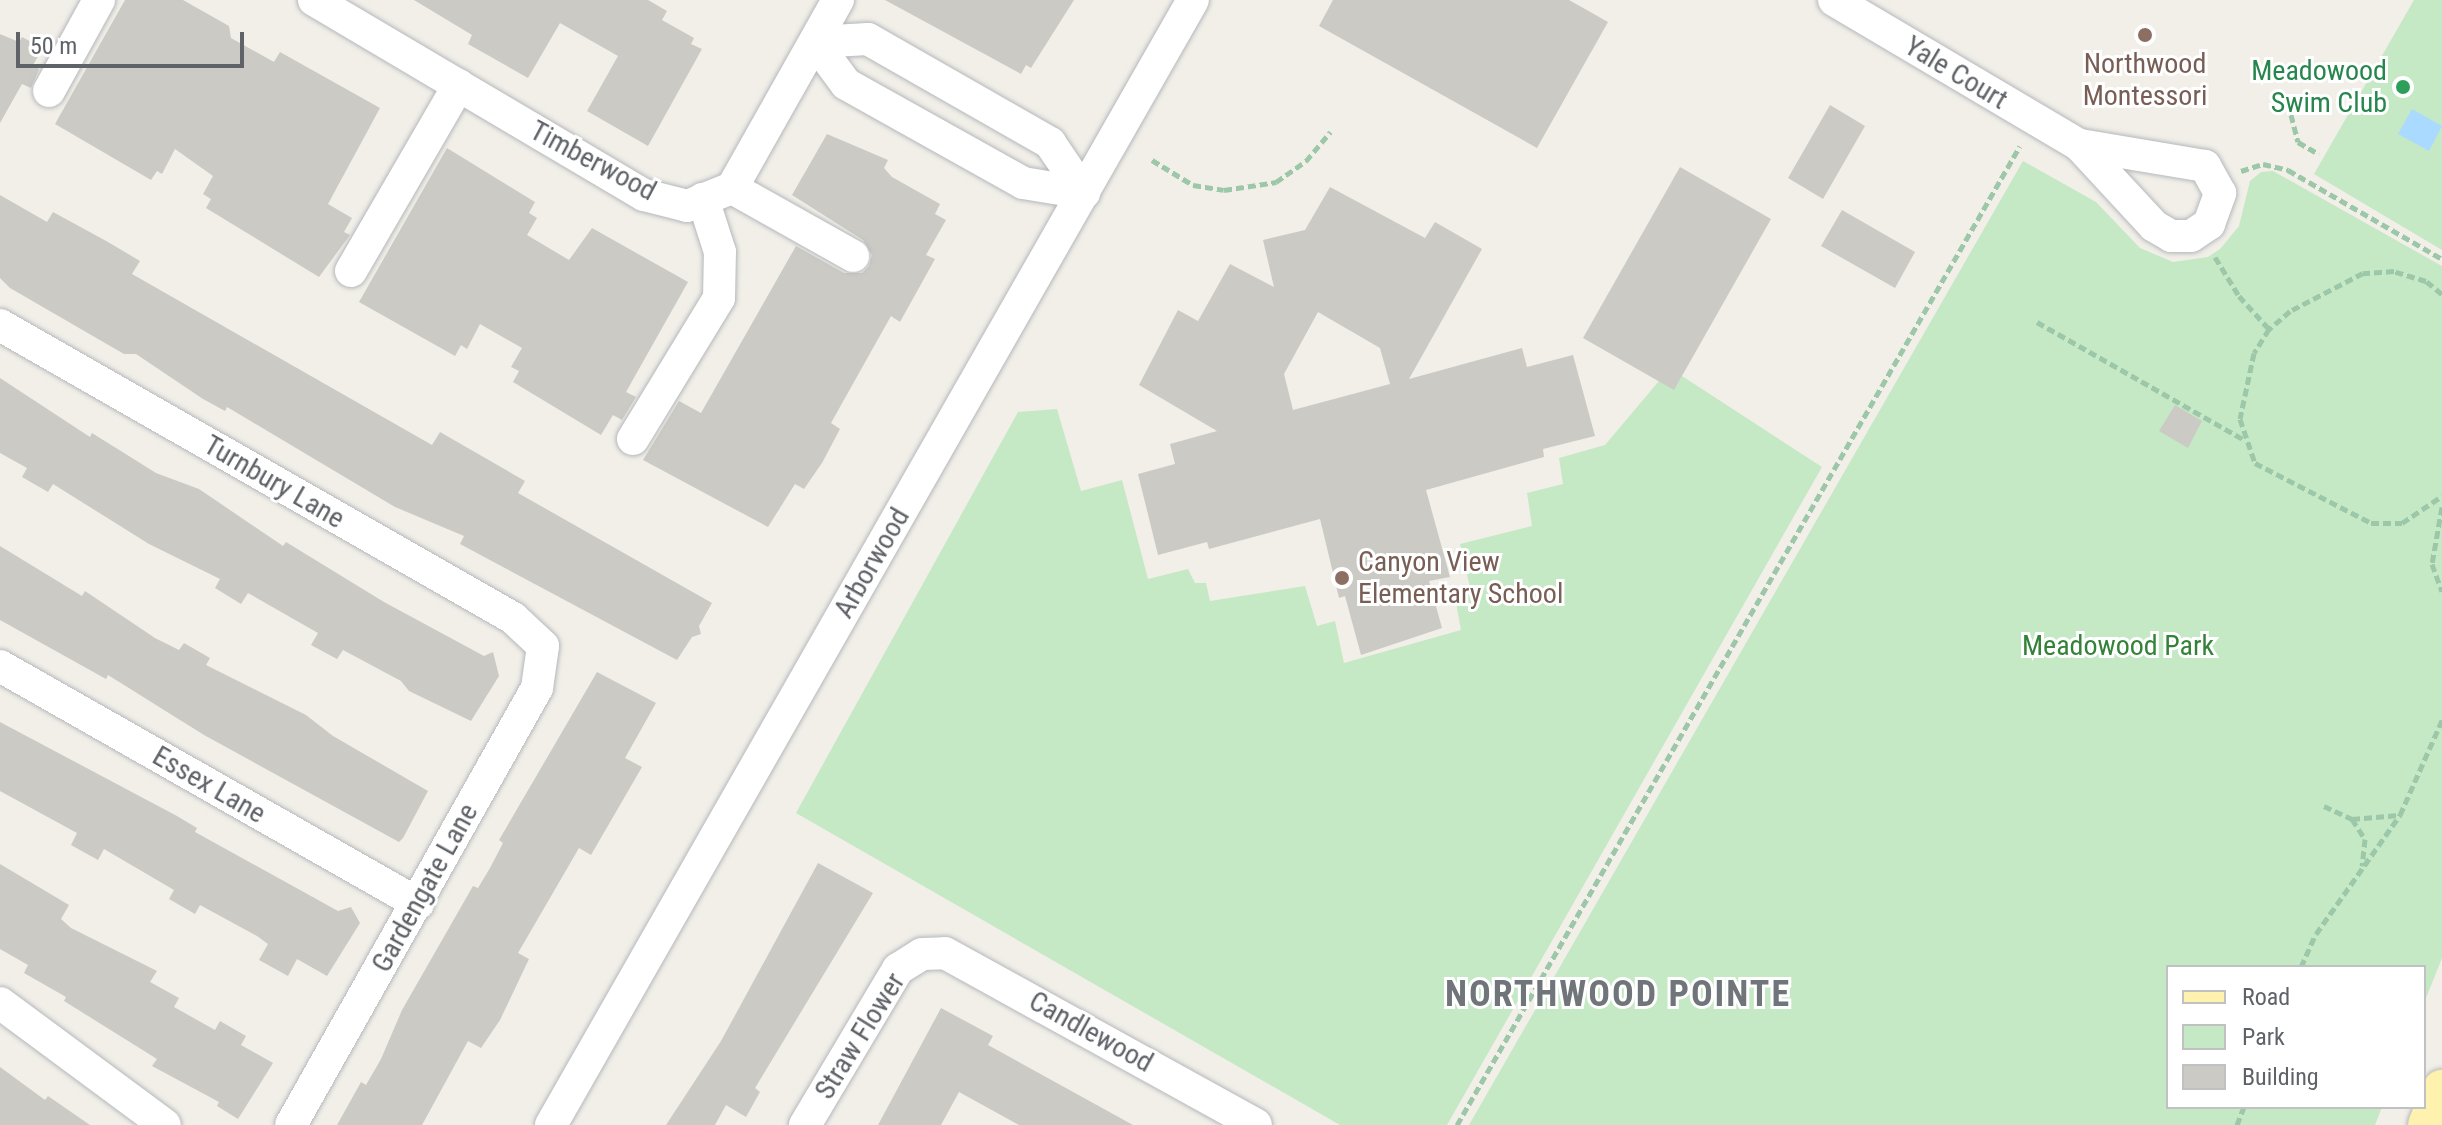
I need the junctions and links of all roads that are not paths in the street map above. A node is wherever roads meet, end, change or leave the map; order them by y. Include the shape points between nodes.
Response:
1 (99, 0) edge
2 (314, 0) edge
3 (838, 0) edge
4 (1193, 0) edge
5 (1834, 0) edge
6 (815, 42) junction
7 (459, 85) junction
8 (49, 91) dead end
9 (2079, 145) junction
10 (1084, 193) junction
11 (717, 194) junction
12 (853, 256) dead end
13 (351, 271) dead end
14 (0, 325) edge
15 (633, 439) dead end
16 (543, 646) joint
17 (0, 666) edge
18 (418, 903) junction
19 (922, 954) joint
20 (0, 1003) edge
21 (2442, 1090) edge
22 (165, 1125) edge
23 (291, 1125) edge
24 (551, 1125) edge
25 (805, 1125) edge
26 (1256, 1125) edge
27 (2428, 1125) edge

1 - 8 street
2 - 7 street, Timberwood
3 - 6 street
4 - 10 street, Arborwood
5 - 9 street, Yale Court
6 - 10 street via 846,84 1023,183
6 - 10 street via 868,39 1050,143
6 - 11 street
7 - 11 street, Timberwood via 644,195 687,206
7 - 13 street
9 - 9 street, Yale Court via 2154,226 2171,236 2199,231 2217,208 2218,183 2205,166
10 - 24 street, Arborwood
11 - 12 street
11 - 15 street via 719,298
14 - 16 street, Turnbury Lane via 513,618
16 - 18 street, Gardengate Lane via 537,688
17 - 18 street, Essex Lane
18 - 23 street, Gardengate Lane
19 - 25 street, Straw Flower via 898,969 883,989
19 - 26 street, Candlewood via 945,953 968,963
20 - 22 street
21 - 27 main road

